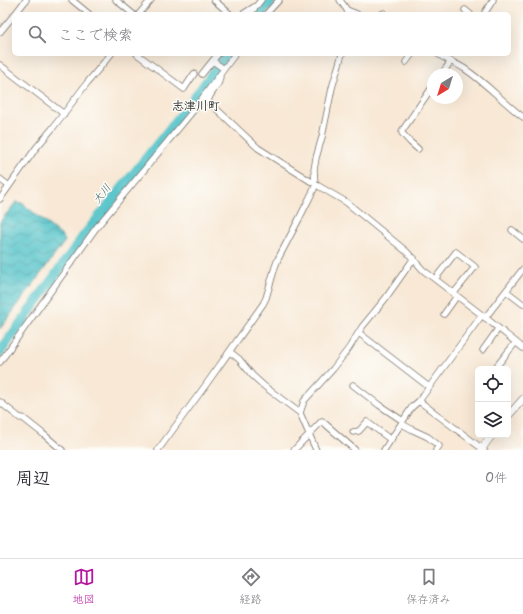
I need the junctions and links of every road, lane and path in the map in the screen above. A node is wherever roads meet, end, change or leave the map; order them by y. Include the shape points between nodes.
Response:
1 (26, 0) edge
2 (72, 0) edge
3 (116, 0) edge
4 (151, 0) edge
5 (214, 0) edge
6 (279, 0) edge
7 (340, 0) edge
8 (493, 0) edge
9 (259, 2) edge
10 (465, 10) dead end
11 (16, 12) edge
12 (87, 12) edge
13 (131, 12) edge
14 (141, 12) edge
15 (228, 12) edge
16 (246, 12) edge
17 (252, 12) edge
18 (268, 12) edge
19 (348, 12) edge
20 (468, 12) edge
21 (485, 12) edge
22 (12, 17) edge
23 (0, 32) edge
24 (109, 56) edge
25 (140, 56) edge
26 (233, 56) edge
27 (341, 56) edge
28 (410, 56) edge
29 (441, 56) edge
30 (451, 56) edge
31 (216, 57) edge
32 (449, 61) junction
33 (406, 62) dead end
34 (0, 65) edge
35 (445, 68) edge
36 (223, 69) junction
37 (194, 74) dead end
38 (202, 74) dead end
39 (220, 75) junction
40 (427, 95) edge
41 (208, 101) junction
42 (197, 106) junction
43 (64, 114) junction
44 (523, 117) edge
45 (418, 149) dead end
46 (0, 179) edge
47 (315, 184) junction
48 (9, 186) junction
49 (0, 199) edge
50 (512, 230) dead end
51 (523, 240) edge
52 (414, 258) junction
53 (523, 269) edge
54 (435, 279) junction
55 (506, 291) junction
56 (456, 295) junction
57 (523, 304) edge
58 (444, 314) dead end
59 (483, 316) junction
60 (498, 329) junction
61 (359, 333) junction
62 (516, 342) junction
63 (523, 348) edge
64 (483, 350) dead end
65 (230, 352) junction
66 (0, 362) edge
67 (497, 366) edge
68 (353, 384) dead end
69 (429, 387) junction
70 (523, 399) edge
71 (419, 401) junction
72 (0, 402) edge
73 (300, 413) junction
74 (511, 413) edge
75 (402, 422) junction
76 (354, 432) dead end
77 (309, 434) junction
78 (490, 438) edge
79 (391, 440) junction
80 (482, 449) edge
81 (62, 450) edge
82 (158, 450) edge
83 (294, 450) edge
84 (316, 450) edge
85 (355, 450) edge
86 (384, 450) edge
87 (436, 450) edge

1 - 11 street
2 - 12 street
3 - 13 street
4 - 14 street
5 - 15 street
6 - 18 street
7 - 19 street
8 - 21 street
9 - 16 street
9 - 17 street
10 - 20 street
22 - 23 street
24 - 43 street
25 - 37 street via 184,89
26 - 36 street
27 - 47 street via 316,158
28 - 33 street
29 - 32 street
30 - 32 street
31 - 36 street
31 - 38 street
32 - 35 street
32 - 44 street via 464,68
34 - 43 street
36 - 39 street
39 - 41 street
39 - 42 street
40 - 45 street via 402,131
41 - 42 street
41 - 47 street via 258,148
42 - 66 street via 102,220
43 - 48 street
46 - 48 street
47 - 52 street via 346,202
47 - 65 street via 281,253 263,304
48 - 49 street
50 - 51 street
52 - 54 street via 418,266
52 - 61 street
53 - 55 street
54 - 56 street
54 - 56 street via 456,252 475,267
55 - 57 street
55 - 59 street
56 - 58 street
56 - 59 street
59 - 60 street
59 - 69 street
60 - 62 street
60 - 64 street
61 - 69 street
61 - 73 street via 333,369 304,401
62 - 63 street
62 - 67 street
65 - 73 street via 264,386
65 - 82 street
68 - 75 street
69 - 71 street
70 - 74 main road
71 - 75 street
71 - 80 street
72 - 81 street
73 - 77 street
75 - 79 street
75 - 87 street via 439,446
76 - 79 street via 359,431 367,422
77 - 83 street
77 - 84 street
77 - 85 street via 322,421
78 - 80 main road
79 - 86 street

